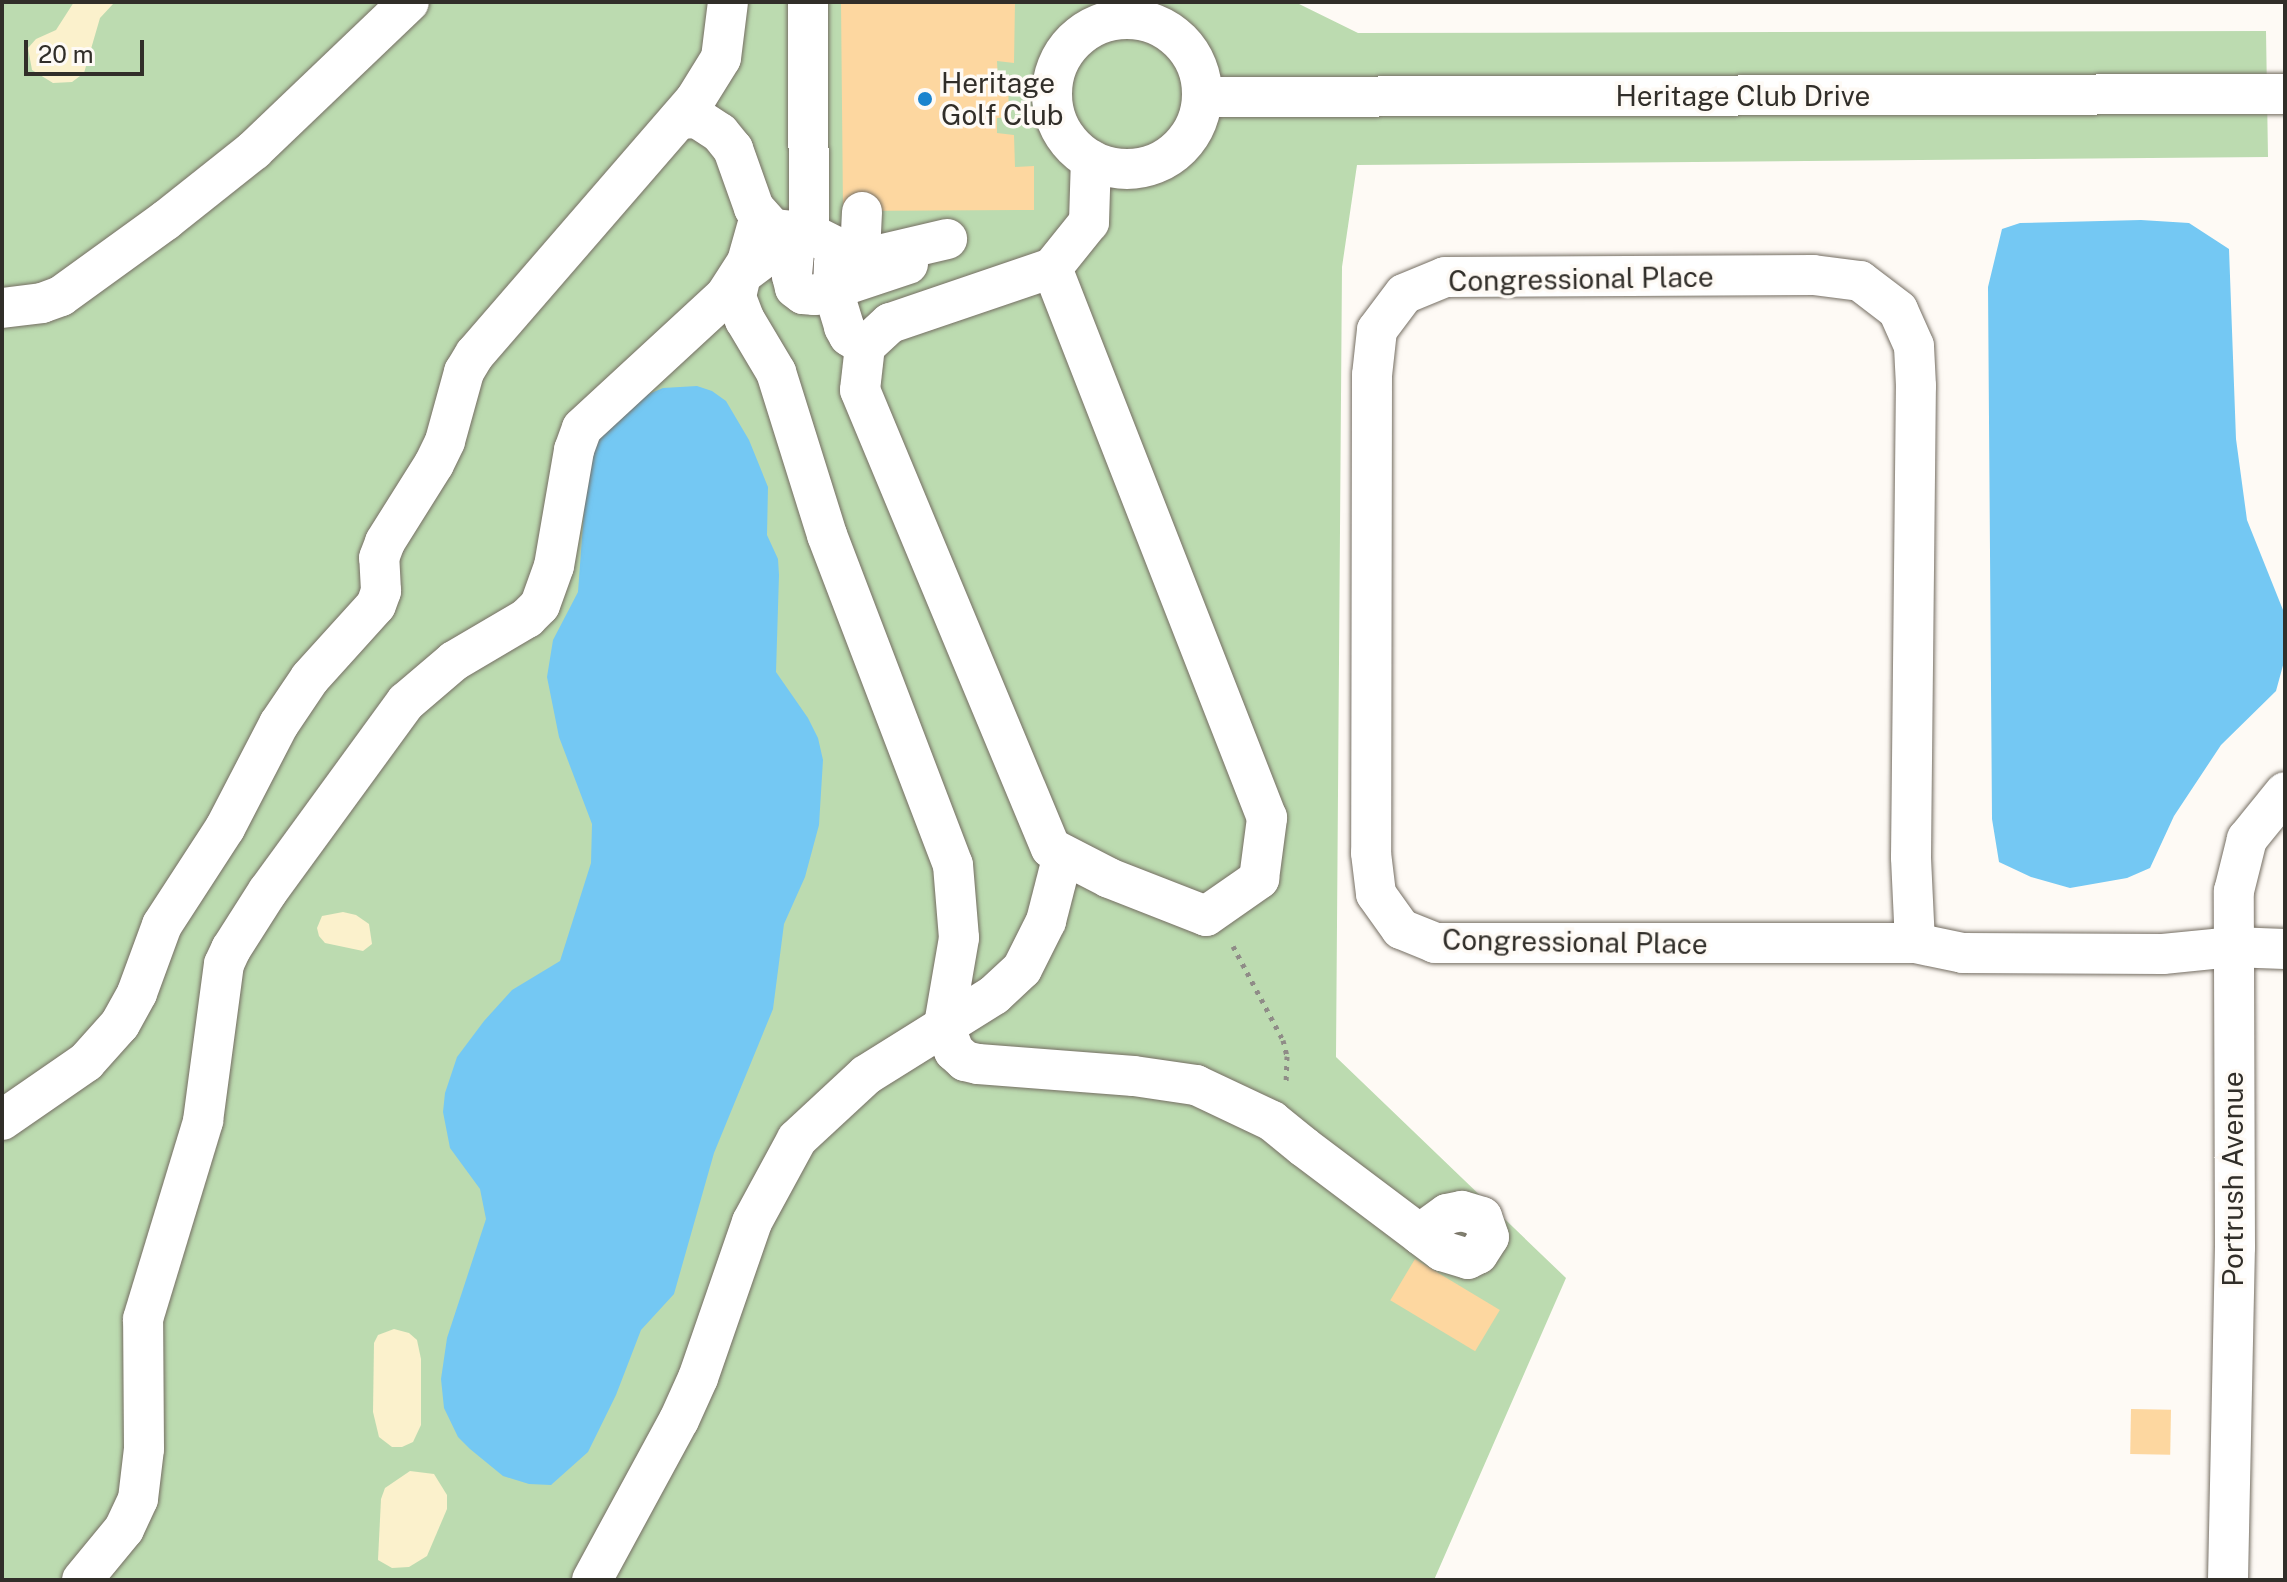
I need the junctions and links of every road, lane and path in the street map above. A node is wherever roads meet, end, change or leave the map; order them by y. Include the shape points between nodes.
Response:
1 (409, 2) edge
2 (808, 2) edge
3 (1127, 10) edge
4 (728, 14) edge
5 (2285, 94) edge
6 (1202, 97) junction
7 (679, 119) junction
8 (1091, 160) junction
9 (739, 161) junction
10 (862, 212) dead end
11 (760, 216) junction
12 (825, 243) junction
13 (1052, 268) junction
14 (741, 275) junction
15 (833, 290) junction
16 (2, 308) edge
17 (865, 346) junction
18 (2285, 792) edge
19 (1063, 855) junction
20 (1215, 909) junction
21 (1915, 943) junction
22 (2232, 947) junction
23 (2285, 949) edge
24 (944, 1025) junction
25 (2, 1120) edge
26 (1272, 1121) junction
27 (1419, 1234) dead end
28 (82, 1580) edge
29 (592, 1580) edge
30 (2228, 1580) edge

1 - 16 street via 254,150 188,204 61,296
2 - 12 street
3 - 6 street via 1180,39 1195,60
3 - 8 street via 1084,31 1066,49 1055,72 1052,98 1057,122 1071,144
4 - 7 street via 721,58
4 - 9 street via 730,100
5 - 6 street, Heritage Club Drive
6 - 8 street via 1194,130 1159,162 1125,169
7 - 9 street via 708,123
7 - 25 street via 475,354 457,391 445,441 385,542 376,605 310,678 279,724 225,828 162,925 120,1024 86,1062
8 - 13 street via 1089,222
9 - 11 street
10 - 12 street
11 - 12 street via 773,229
11 - 14 street via 754,248
12 - 14 street via 769,254
12 - 15 street via 792,276 803,294
12 - 15 street via 879,255 947,225 943,251
13 - 17 street via 890,323
13 - 20 street via 1267,818 1259,879
14 - 24 street via 739,308 776,372 827,535 953,865 959,938
14 - 28 street via 582,428 554,566 540,605 454,661 406,702 231,949 224,964 203,1121 143,1319 144,1449 138,1499 124,1529
15 - 17 street via 849,336
17 - 19 street via 860,390 1051,848
18 - 22 street, Portrush Avenue via 2247,839 2234,891
19 - 20 street via 1206,916
19 - 24 street via 1046,921 1022,969 994,995
20 - 26 path via 1283,1040 1288,1076
21 - 21 street, Congressional Place via 1435,943 1401,929 1376,894 1371,853 1372,375 1377,330 1404,294 1445,277 1813,275 1860,281 1898,310 1914,346 1916,386 1911,857
21 - 22 street, Congressional Place via 1963,953 2163,954
22 - 23 street, Congressional Place
22 - 30 street, Portrush Avenue via 2235,1247
24 - 26 street via 954,1051 965,1061 1196,1085
24 - 29 street via 866,1075 797,1139 752,1222 679,1420
26 - 27 street

